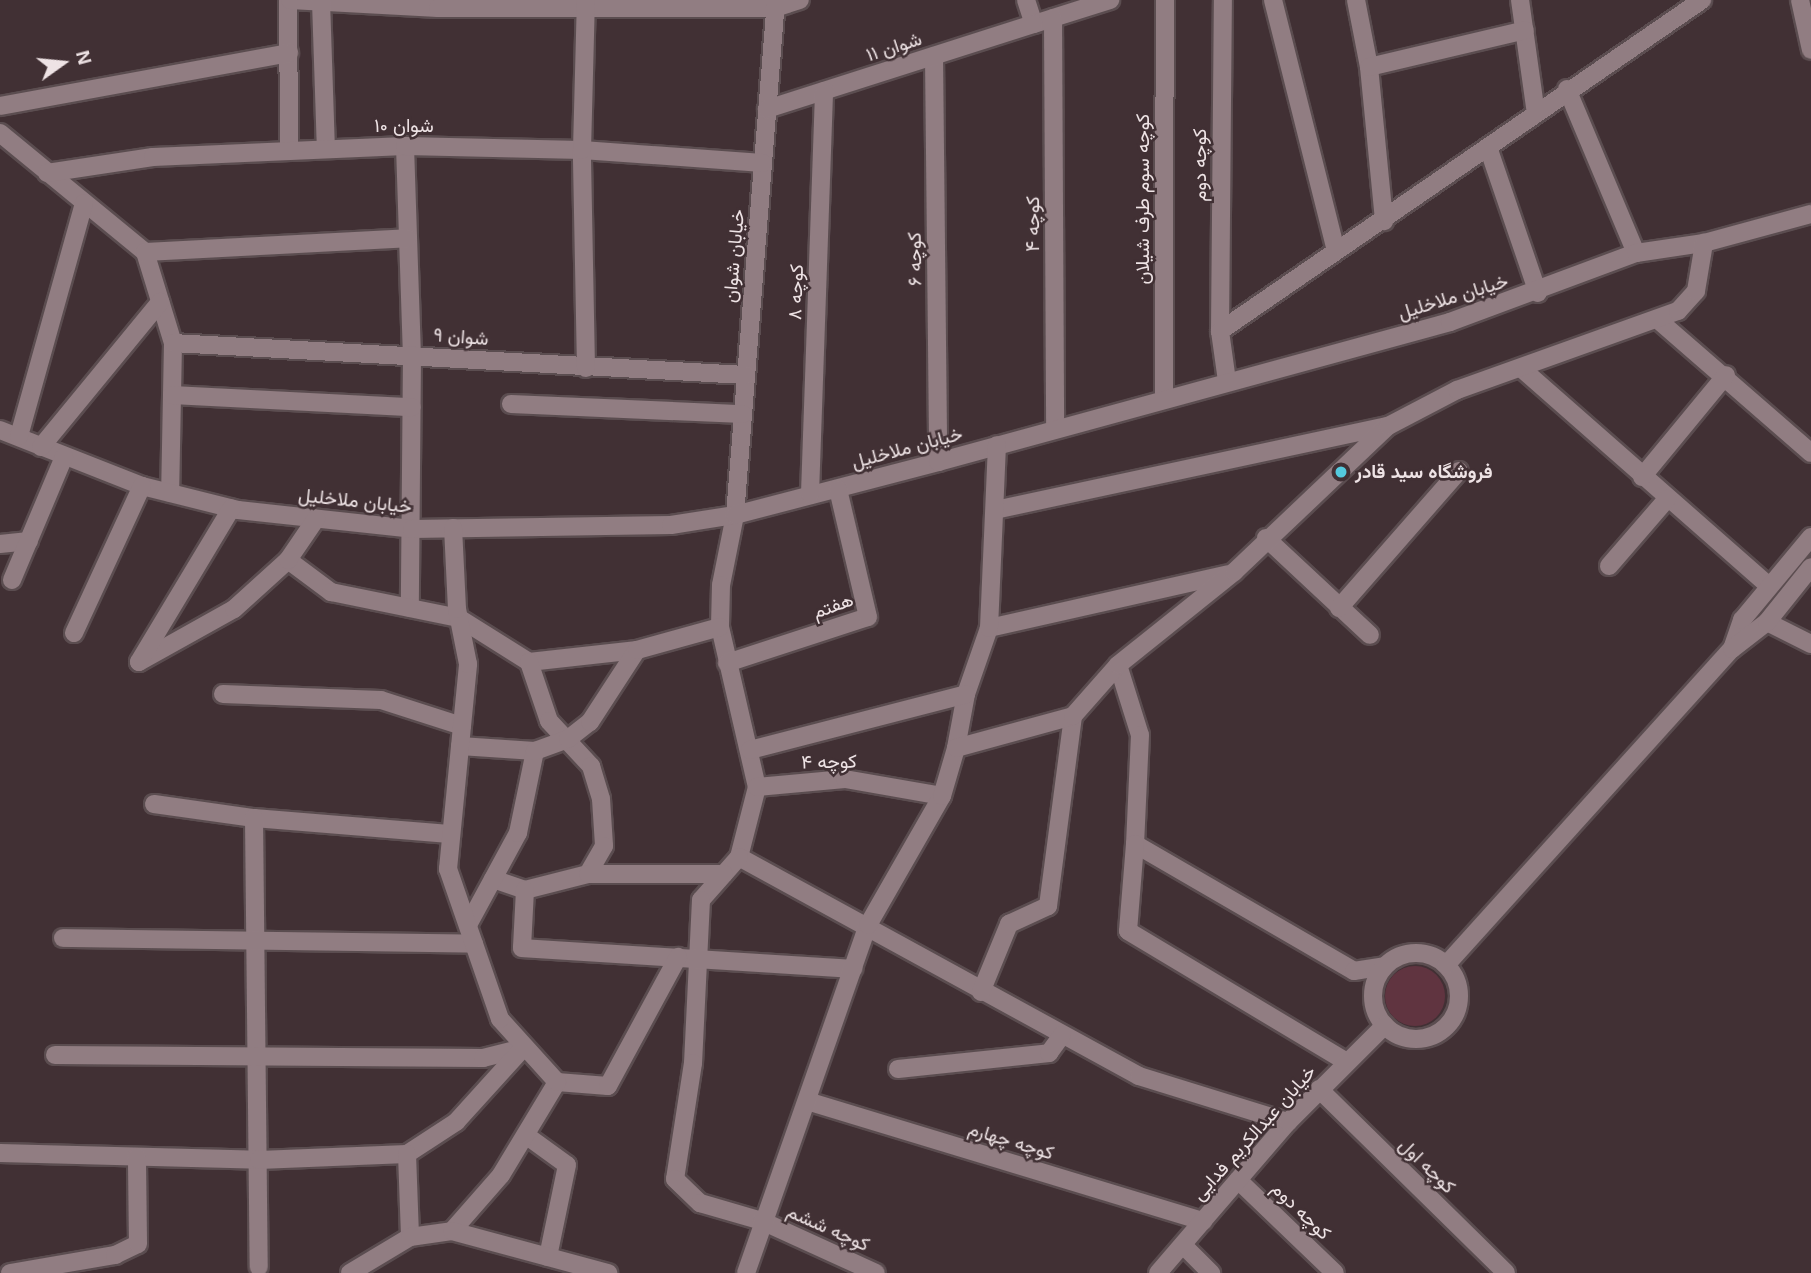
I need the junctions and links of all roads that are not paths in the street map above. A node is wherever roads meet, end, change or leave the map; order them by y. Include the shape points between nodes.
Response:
1 (289, 0) edge
2 (800, 0) edge
3 (1026, 0) edge
4 (1110, 0) edge
5 (1165, 0) edge
6 (1223, 0) edge
7 (1273, 0) edge
8 (1356, 0) edge
9 (1520, 0) edge
10 (1702, 0) edge
11 (1800, 0) edge
12 (321, 1) edge
13 (438, 4) edge
14 (587, 4) edge
15 (775, 4) edge
16 (1677, 6) edge
17 (1053, 18) junction
18 (1034, 24) junction
19 (1525, 30) junction
20 (1811, 50) edge
21 (289, 53) junction
22 (934, 56) junction
23 (1369, 67) junction
24 (1567, 89) junction
25 (824, 91) junction
26 (0, 106) edge
27 (767, 109) junction
28 (1536, 114) junction
29 (0, 133) edge
30 (405, 146) junction
31 (326, 149) junction
32 (289, 150) junction
33 (582, 150) junction
34 (1489, 150) junction
35 (763, 163) junction
36 (47, 173) junction
37 (84, 203) junction
38 (1811, 214) edge
39 (1384, 221) junction
40 (408, 238) junction
41 (1704, 243) junction
42 (1336, 250) junction
43 (145, 252) junction
44 (1636, 253) junction
45 (1538, 293) junction
46 (160, 302) junction
47 (1657, 320) junction
48 (1220, 331) junction
49 (173, 343) junction
50 (412, 355) junction
51 (586, 368) junction
52 (1521, 368) junction
53 (746, 374) junction
54 (1726, 375) junction
55 (1227, 381) junction
56 (172, 395) junction
57 (1164, 399) junction
58 (511, 404) dead end
59 (412, 407) junction
60 (743, 414) junction
61 (1388, 426) junction
62 (1055, 429) junction
63 (0, 430) edge
64 (19, 436) junction
65 (997, 445) junction
66 (41, 447) junction
67 (1811, 453) edge
68 (64, 457) junction
69 (938, 462) junction
70 (1459, 471) dead end
71 (1642, 477) junction
72 (142, 486) junction
73 (838, 489) junction
74 (170, 493) junction
75 (810, 494) junction
76 (1667, 499) junction
77 (231, 509) junction
78 (995, 510) junction
79 (735, 515) junction
80 (316, 519) junction
81 (453, 528) junction
82 (412, 529) junction
83 (1811, 537) edge
84 (1266, 538) junction
85 (29, 541) junction
86 (0, 544) edge
87 (288, 560) junction
88 (1609, 566) dead end
89 (1811, 567) edge
90 (1234, 572) junction
91 (12, 580) dead end
92 (1768, 585) junction
93 (410, 608) junction
94 (1339, 608) junction
95 (459, 618) junction
96 (1767, 622) junction
97 (720, 627) junction
98 (989, 628) junction
99 (74, 634) dead end
100 (1370, 635) dead end
101 (1811, 644) edge
102 (1732, 649) junction
103 (637, 650) junction
104 (529, 662) junction
105 (727, 663) junction
106 (1118, 665) junction
107 (223, 694) dead end
108 (966, 694) junction
109 (1073, 716) junction
110 (462, 726) junction
111 (568, 739) junction
112 (460, 746) junction
113 (956, 748) junction
114 (750, 750) junction
115 (535, 751) junction
116 (757, 788) junction
117 (942, 796) junction
118 (154, 804) dead end
119 (254, 818) junction
120 (449, 834) junction
121 (1135, 844) junction
122 (739, 857) junction
123 (588, 874) junction
124 (724, 874) junction
125 (493, 879) junction
126 (525, 890) junction
127 (468, 925) junction
128 (868, 925) junction
129 (64, 937) dead end
130 (256, 941) junction
131 (474, 944) junction
132 (678, 957) junction
133 (698, 958) junction
134 (1446, 965) junction
135 (1385, 966) junction
136 (853, 969) junction
137 (981, 992) junction
138 (1385, 1024) junction
139 (1062, 1035) junction
140 (523, 1048) junction
141 (55, 1055) dead end
142 (257, 1059) junction
143 (1347, 1062) junction
144 (898, 1069) dead end
145 (556, 1082) junction
146 (1318, 1089) junction
147 (807, 1101) junction
148 (1287, 1122) junction
149 (527, 1136) junction
150 (0, 1153) edge
151 (407, 1154) junction
152 (137, 1157) junction
153 (259, 1160) junction
154 (1238, 1180) junction
155 (762, 1221) junction
156 (1203, 1221) junction
157 (452, 1231) junction
158 (410, 1237) junction
159 (1183, 1245) junction
160 (548, 1257) junction
161 (259, 1267) dead end
162 (10, 1273) edge
163 (350, 1273) edge
164 (608, 1273) edge
165 (746, 1273) edge
166 (876, 1273) edge
167 (1158, 1273) edge
168 (1211, 1273) edge
169 (1335, 1273) edge
170 (1506, 1273) edge

1 - 12 street
1 - 21 street
2 - 15 street
3 - 18 street
4 - 17 street, شوان ۱۱
5 - 57 street, کوچه سوم طرف شیلان
6 - 48 street, کوچه دوم
7 - 42 street
8 - 23 street
9 - 19 street
10 - 16 street
11 - 20 street
12 - 13 street
12 - 31 street
13 - 14 street
14 - 15 street
14 - 33 street
15 - 27 street, خیابان شوان
16 - 24 street
17 - 18 street, شوان ۱۱
17 - 62 street, کوچه ۴
18 - 22 street, شوان ۱۱
19 - 23 street
19 - 28 street
21 - 26 street
21 - 32 street
22 - 25 street, شوان ۱۱
22 - 69 street, کوچه ۶
23 - 39 street
24 - 28 street
24 - 44 street
25 - 27 street, شوان ۱۱
25 - 75 street, کوچه ۸
27 - 35 street, خیابان شوان
28 - 34 street
29 - 36 street
30 - 31 street, شوان ۱۰
30 - 33 street, شوان ۱۰
30 - 40 street
31 - 32 street, شوان ۱۰
32 - 36 street, شوان ۱۰ via 153,157
33 - 35 street, شوان ۱۰
33 - 51 street
34 - 39 street
34 - 45 street
35 - 53 street, خیابان شوان
36 - 37 street
37 - 43 street
37 - 64 street
38 - 41 street, خیابان ملاخلیل
39 - 42 street
40 - 43 street
40 - 50 street
41 - 44 street, خیابان ملاخلیل
41 - 47 street via 1696,291 1678,311
42 - 48 street
43 - 46 street
44 - 45 street, خیابان ملاخلیل
45 - 55 street, خیابان ملاخلیل
46 - 49 street
46 - 66 street
47 - 52 street
47 - 54 street
48 - 55 street, کوچه دوم
49 - 50 street, شوان ۹
49 - 56 street
50 - 51 street, شوان ۹
50 - 59 street
51 - 53 street, شوان ۹
52 - 61 street via 1457,390
52 - 71 street
53 - 60 street, خیابان شوان
54 - 67 street
54 - 71 street
55 - 57 street, خیابان ملاخلیل
56 - 59 street
56 - 74 street
57 - 62 street, خیابان ملاخلیل
58 - 60 street
59 - 82 street
60 - 79 street, خیابان شوان
61 - 78 street
61 - 84 street
62 - 65 street, خیابان ملاخلیل
63 - 64 street, خیابان ملاخلیل
64 - 66 street, خیابان ملاخلیل
65 - 69 street, خیابان ملاخلیل
65 - 78 street
66 - 68 street, خیابان ملاخلیل
68 - 72 street, خیابان ملاخلیل
68 - 85 street
69 - 73 street, خیابان ملاخلیل
70 - 94 street
71 - 76 street
72 - 74 street, خیابان ملاخلیل
72 - 99 street
73 - 75 street, خیابان ملاخلیل
73 - 105 street, هفتم via 869,617
74 - 77 street, خیابان ملاخلیل
75 - 79 street, خیابان ملاخلیل
76 - 88 street
76 - 92 street
77 - 80 street, خیابان ملاخلیل
77 - 87 street via 139,662 234,609
78 - 98 street
79 - 81 street, خیابان ملاخلیل via 671,525
79 - 97 street, خیابان شوان via 721,584
80 - 82 street, خیابان ملاخلیل
80 - 87 street
81 - 82 street, خیابان ملاخلیل
81 - 95 street
82 - 93 street
83 - 92 street
84 - 90 street
84 - 94 street
85 - 86 street
85 - 91 street
87 - 93 street via 331,592
89 - 96 street
90 - 98 street
90 - 106 street
92 - 102 street via 1742,620
93 - 95 street
94 - 100 street
95 - 104 street
95 - 110 street via 468,664
96 - 101 street
96 - 102 street
97 - 103 street
97 - 105 street, خیابان شوان
98 - 108 street
102 - 134 street
103 - 104 street
103 - 111 street via 590,722
104 - 111 street via 549,721
105 - 114 street, خیابان شوان
106 - 109 street
106 - 121 street via 1140,734
107 - 110 street via 381,700
108 - 113 street
108 - 114 street
109 - 113 street
109 - 137 street via 1048,906 1009,924
110 - 112 street
111 - 115 street
111 - 123 street via 591,766 601,799 604,846
112 - 115 street
112 - 120 street
113 - 117 street
114 - 116 street, خیابان شوان
115 - 125 street via 518,833
116 - 117 street, کوچه ۴ via 845,779
116 - 122 street
117 - 128 street
118 - 119 street
119 - 120 street
119 - 130 street
120 - 127 street via 448,869
121 - 135 street via 1354,971
121 - 143 street via 1128,931
122 - 124 street
122 - 128 street
123 - 124 street
123 - 126 street
124 - 133 street via 701,900
125 - 126 street
125 - 127 street
126 - 132 street via 522,948
127 - 131 street
128 - 136 street
128 - 137 street
129 - 130 street
130 - 131 street
130 - 142 street
131 - 140 street via 500,1019
132 - 133 street
132 - 145 street via 608,1086
133 - 136 street
133 - 155 street, کوچه ششم via 693,1063 675,1179 700,1203
134 - 135 street via 1422,953 1396,958
134 - 138 street via 1459,988 1455,1014 1446,1027 1420,1039 1405,1038
135 - 138 street via 1374,993
136 - 147 street
137 - 139 street
138 - 143 street, خیابان عبدالکریم فدایی
139 - 144 street via 1049,1053
139 - 148 street via 1139,1076
140 - 142 street via 483,1058
140 - 145 street
140 - 151 street via 456,1122
141 - 142 street
142 - 153 street
143 - 146 street, خیابان عبدالکریم فدایی
145 - 149 street
146 - 148 street, خیابان عبدالکریم فدایی
146 - 170 street, کوچه اول
147 - 155 street
147 - 156 street, کوچه چهارم
148 - 154 street, خیابان عبدالکریم فدایی
149 - 157 street via 501,1175
149 - 160 street via 567,1165
150 - 152 street
151 - 153 street
151 - 158 street
152 - 153 street
152 - 162 street via 138,1244 115,1255
153 - 161 street
154 - 156 street, خیابان عبدالکریم فدایی
154 - 169 street, کوچه دوم
155 - 165 street
155 - 166 street, کوچه ششم
156 - 159 street, خیابان عبدالکریم فدایی
157 - 158 street
157 - 160 street
158 - 163 street
159 - 167 street, خیابان عبدالکریم فدایی
159 - 168 street
160 - 164 street

